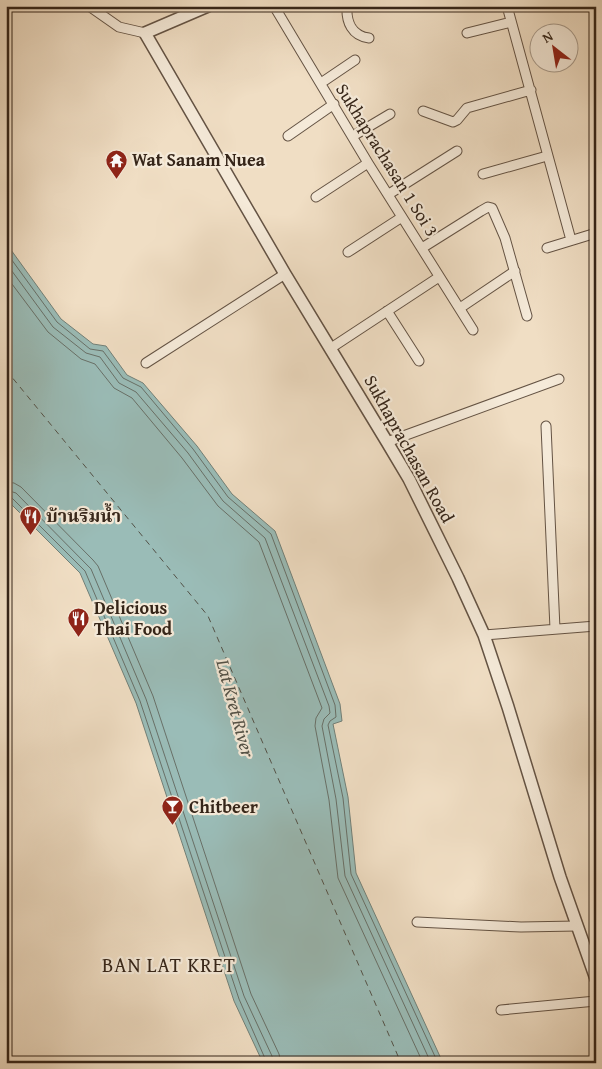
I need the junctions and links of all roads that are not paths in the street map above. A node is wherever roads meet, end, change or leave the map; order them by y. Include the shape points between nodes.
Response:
1 (89, 6) edge
2 (208, 6) edge
3 (274, 6) edge
4 (348, 6) edge
5 (507, 6) edge
6 (511, 22) junction
7 (145, 33) junction
8 (467, 33) dead end
9 (369, 38) dead end
10 (355, 60) dead end
11 (320, 83) junction
12 (531, 90) junction
13 (334, 104) junction
14 (423, 111) dead end
15 (390, 114) dead end
16 (288, 136) dead end
17 (353, 136) junction
18 (457, 151) dead end
19 (547, 156) junction
20 (368, 163) junction
21 (483, 174) dead end
22 (388, 194) junction
23 (316, 198) dead end
24 (402, 217) junction
25 (596, 233) edge
26 (571, 240) junction
27 (422, 248) junction
28 (547, 248) dead end
29 (348, 252) dead end
30 (515, 271) junction
31 (285, 274) junction
32 (439, 277) junction
33 (460, 308) junction
34 (387, 311) junction
35 (527, 316) dead end
36 (473, 330) dead end
37 (331, 348) junction
38 (419, 361) dead end
39 (146, 363) dead end
40 (559, 380) dead end
41 (546, 426) dead end
42 (388, 442) junction
43 (596, 626) edge
44 (554, 628) junction
45 (484, 635) junction
46 (417, 922) dead end
47 (577, 926) junction
48 (596, 979) edge
49 (596, 1001) edge
50 (500, 1010) dead end

1 - 7 street via 119,27
2 - 7 street
3 - 11 street, Sukhaprachasan 1 Soi 3
4 - 9 street via 348,22 361,37
5 - 6 street
6 - 8 street
6 - 12 street
7 - 31 street, Sukhaprachasan Road
10 - 11 street
11 - 13 street, Sukhaprachasan 1 Soi 3
12 - 14 street via 467,108 453,122
12 - 19 street
13 - 16 street
13 - 17 street, Sukhaprachasan 1 Soi 3
15 - 17 street
17 - 20 street, Sukhaprachasan 1 Soi 3
18 - 22 street
19 - 21 street
19 - 26 street
20 - 22 street, Sukhaprachasan 1 Soi 3
20 - 23 street
22 - 24 street, Sukhaprachasan 1 Soi 3
24 - 27 street, Sukhaprachasan 1 Soi 3
24 - 29 street
25 - 26 street
26 - 28 street
27 - 30 street via 488,207 492,208 506,238
27 - 32 street, Sukhaprachasan 1 Soi 3
30 - 33 street
30 - 35 street
31 - 37 street, Sukhaprachasan Road
31 - 39 street
32 - 33 street, Sukhaprachasan 1 Soi 3
32 - 34 street
33 - 36 street, Sukhaprachasan 1 Soi 3
34 - 37 street
34 - 38 street
37 - 42 street, Sukhaprachasan Road
40 - 42 street
41 - 44 street
42 - 45 street, Sukhaprachasan Road
43 - 44 street
44 - 45 street
45 - 47 street, Sukhaprachasan Road
46 - 47 street
47 - 48 street, Sukhaprachasan Road
49 - 50 street

